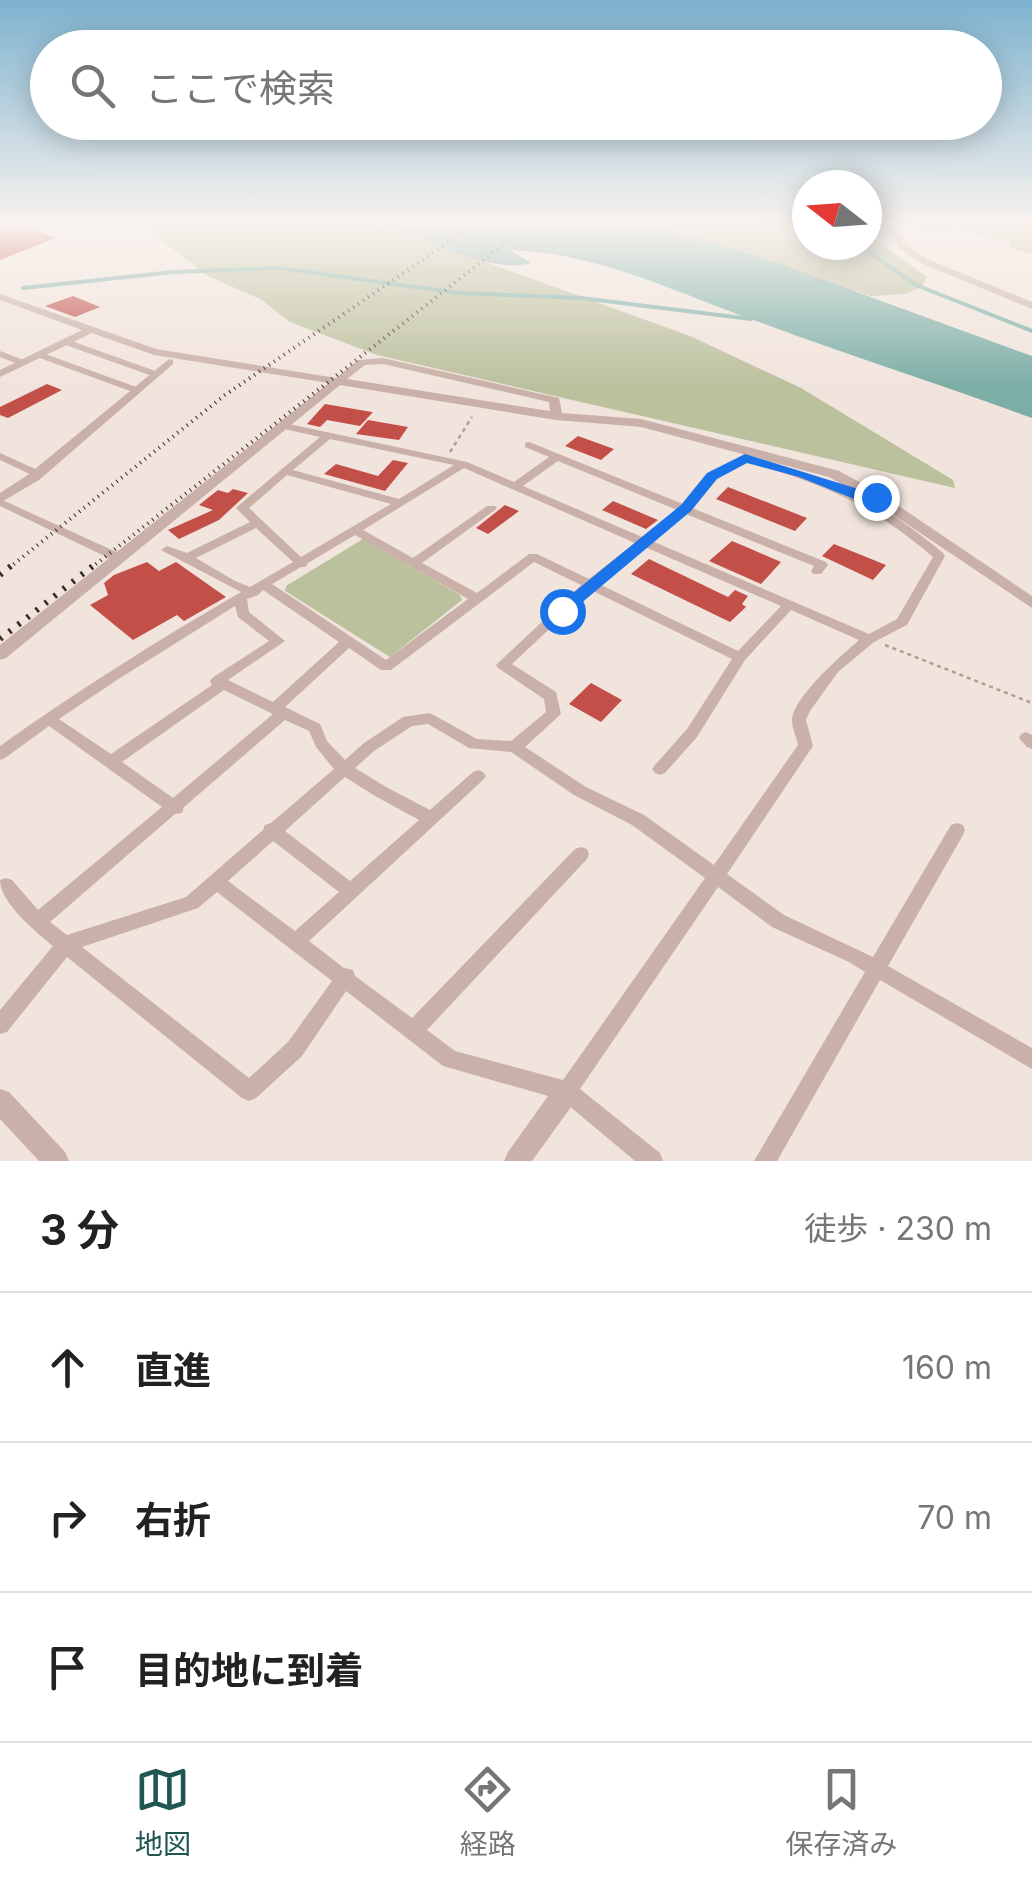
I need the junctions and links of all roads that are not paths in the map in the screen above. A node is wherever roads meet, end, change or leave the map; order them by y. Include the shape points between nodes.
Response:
1 (961, 277) edge
2 (0, 297) edge
3 (1032, 306) edge
4 (88, 331) junction
5 (66, 342) junction
6 (0, 354) edge
7 (40, 355) junction
8 (169, 362) dead end
9 (23, 363) junction
10 (0, 374) edge
11 (155, 374) junction
12 (336, 383) junction
13 (136, 390) junction
14 (556, 416) junction
15 (284, 426) junction
16 (328, 435) junction
17 (529, 445) dead end
18 (0, 456) edge
19 (558, 456) junction
20 (463, 464) junction
21 (285, 471) junction
22 (38, 474) junction
23 (516, 486) junction
24 (874, 499) junction
25 (0, 501) edge
26 (402, 503) junction
27 (491, 508) dead end
28 (686, 508) junction
29 (258, 522) junction
30 (357, 532) junction
31 (646, 541) junction
32 (167, 550) dead end
33 (119, 558) junction
34 (187, 558) junction
35 (414, 563) junction
36 (302, 564) junction
37 (817, 572) dead end
38 (589, 585) junction
39 (253, 593) junction
40 (478, 600) junction
41 (1032, 603) edge
42 (788, 606) junction
43 (870, 639) junction
44 (348, 641) junction
45 (0, 654) edge
46 (740, 657) junction
47 (222, 685) junction
48 (279, 711) junction
49 (48, 718) junction
50 (514, 747) junction
51 (0, 754) edge
52 (110, 763) junction
53 (345, 768) junction
54 (660, 769) dead end
55 (478, 776) dead end
56 (176, 808) junction
57 (430, 818) junction
58 (271, 830) junction
59 (957, 830) dead end
60 (580, 854) dead end
61 (719, 875) junction
62 (215, 880) junction
63 (6, 885) dead end
64 (350, 892) junction
65 (37, 922) junction
66 (298, 940) junction
67 (66, 944) junction
68 (875, 969) junction
69 (346, 976) junction
70 (0, 1025) edge
71 (415, 1029) junction
72 (1032, 1059) edge
73 (567, 1091) junction
74 (0, 1101) edge
75 (56, 1161) edge
76 (516, 1161) edge
77 (652, 1161) edge
78 (765, 1161) edge

1 - 3 street
2 - 4 street
4 - 5 street
4 - 12 street via 154,352
5 - 7 street
5 - 11 street
6 - 9 street
7 - 9 street
7 - 13 street
8 - 11 street
9 - 10 street
11 - 13 street
12 - 14 street
12 - 14 street via 362,362 383,360 555,400
12 - 15 street
13 - 22 street
14 - 24 street via 640,423 738,446 834,474
15 - 16 street
15 - 33 street
16 - 20 street
16 - 21 street
17 - 19 street
18 - 22 street
19 - 23 street
19 - 28 street
20 - 23 street
20 - 26 street
21 - 26 street
21 - 29 street via 242,508
22 - 25 street
23 - 31 street
24 - 28 street via 745,458 712,476
24 - 41 street
24 - 43 street via 938,556 902,622
25 - 33 street
26 - 30 street
27 - 35 street
28 - 31 street
28 - 37 street via 822,565
29 - 34 street
29 - 36 street
30 - 35 street
30 - 36 street
31 - 38 street
31 - 42 street
32 - 34 street
33 - 45 street
34 - 39 street via 228,586
35 - 40 street
36 - 39 street
38 - 40 street via 533,557
38 - 46 street
38 - 50 street via 503,665 551,696 554,714
39 - 44 street
39 - 47 street via 242,614 278,640 216,681
39 - 49 street
40 - 44 street via 386,667
42 - 43 street
42 - 46 street
43 - 61 street via 832,669 803,709 806,746
44 - 48 street
46 - 54 street
47 - 48 street
47 - 52 street
48 - 53 street via 315,728 318,742
48 - 56 street
49 - 51 street
49 - 52 street
50 - 53 street via 474,744 430,718 408,722
50 - 61 street
52 - 56 street
53 - 57 street
53 - 58 street
55 - 57 street
56 - 65 street
57 - 64 street
58 - 62 street
58 - 64 street
59 - 68 street
60 - 71 street
61 - 68 street via 778,921
61 - 73 street
62 - 66 street
62 - 67 street via 192,902
63 - 65 street
64 - 66 street
65 - 67 street
66 - 69 street
67 - 69 street via 249,1091 295,1049
67 - 70 street
68 - 72 street
68 - 78 street
69 - 71 street
71 - 73 street via 450,1059
73 - 76 street
73 - 77 street
74 - 75 street

